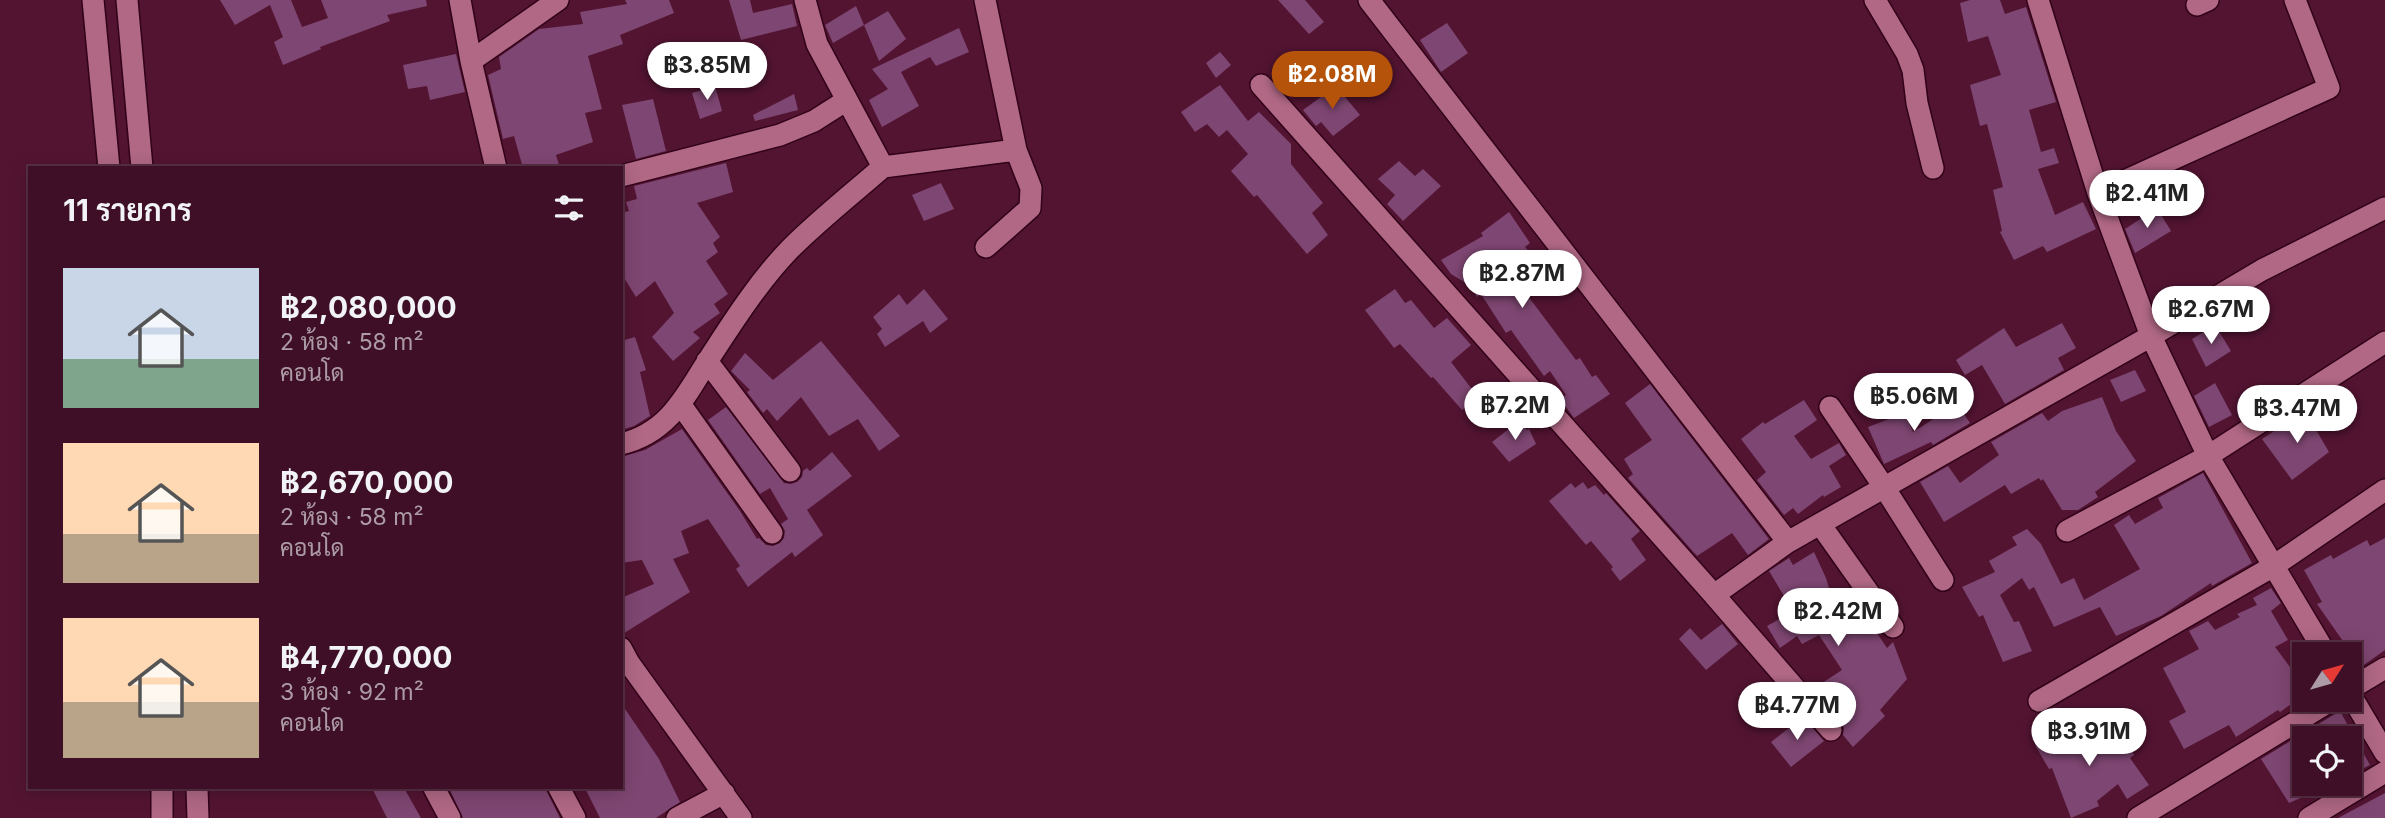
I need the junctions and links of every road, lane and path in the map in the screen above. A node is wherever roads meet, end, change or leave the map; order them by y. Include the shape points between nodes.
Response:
1 (93, 0) edge
2 (127, 0) edge
3 (460, 0) edge
4 (558, 0) edge
5 (804, 0) edge
6 (985, 0) edge
7 (1369, 0) edge
8 (1875, 0) edge
9 (2038, 0) edge
10 (2295, 0) edge
11 (471, 61) junction
12 (1261, 85) dead end
13 (847, 100) junction
14 (1016, 150) junction
15 (109, 166) edge
16 (142, 166) edge
17 (496, 166) edge
18 (883, 167) junction
19 (1933, 169) dead end
20 (623, 175) edge
21 (2098, 193) junction
22 (2385, 208) edge
23 (986, 247) dead end
24 (2151, 336) junction
25 (2385, 342) edge
26 (707, 361) junction
27 (681, 405) junction
28 (1830, 407) dead end
29 (623, 444) edge
30 (2208, 456) junction
31 (790, 471) dead end
32 (1884, 487) junction
33 (2385, 490) edge
34 (1820, 524) junction
35 (2067, 531) dead end
36 (772, 533) dead end
37 (1788, 542) junction
38 (2272, 567) junction
39 (1943, 580) dead end
40 (1714, 595) junction
41 (1893, 627) dead end
42 (2319, 642) edge
43 (623, 652) edge
44 (2385, 668) edge
45 (2362, 683) edge
46 (2039, 701) dead end
47 (2312, 712) edge
48 (2362, 712) edge
49 (1831, 730) dead end
50 (2385, 753) edge
51 (2385, 772) edge
52 (162, 789) edge
53 (197, 789) edge
54 (434, 789) edge
55 (560, 789) edge
56 (724, 793) junction
57 (162, 818) edge
58 (198, 818) edge
59 (450, 818) edge
60 (575, 818) edge
61 (677, 818) edge
62 (741, 818) edge
63 (2138, 818) edge
64 (2309, 818) edge

1 - 15 street
2 - 16 street
3 - 11 street
4 - 11 street
5 - 13 street via 817,44
6 - 14 street
7 - 37 street
8 - 19 street via 1913,70
9 - 21 street
10 - 21 street via 2329,88
11 - 17 street
12 - 40 street
13 - 18 street
13 - 20 street via 780,135
14 - 18 street
14 - 23 street via 1031,188 1030,208
18 - 26 street via 790,250
21 - 24 street
22 - 24 street via 2262,270
24 - 30 street
24 - 32 street
25 - 30 street
26 - 27 street
26 - 31 street
27 - 29 street via 657,428
27 - 36 street
28 - 32 street
30 - 35 street
30 - 38 street
32 - 34 street
32 - 39 street
33 - 38 street
34 - 37 street
34 - 41 street
37 - 40 street
38 - 42 street
38 - 46 street
40 - 49 street
43 - 56 street
44 - 45 street
47 - 63 street
48 - 50 street
51 - 64 street
52 - 57 street
53 - 58 street
54 - 59 street
55 - 60 street
56 - 61 street
56 - 62 street

